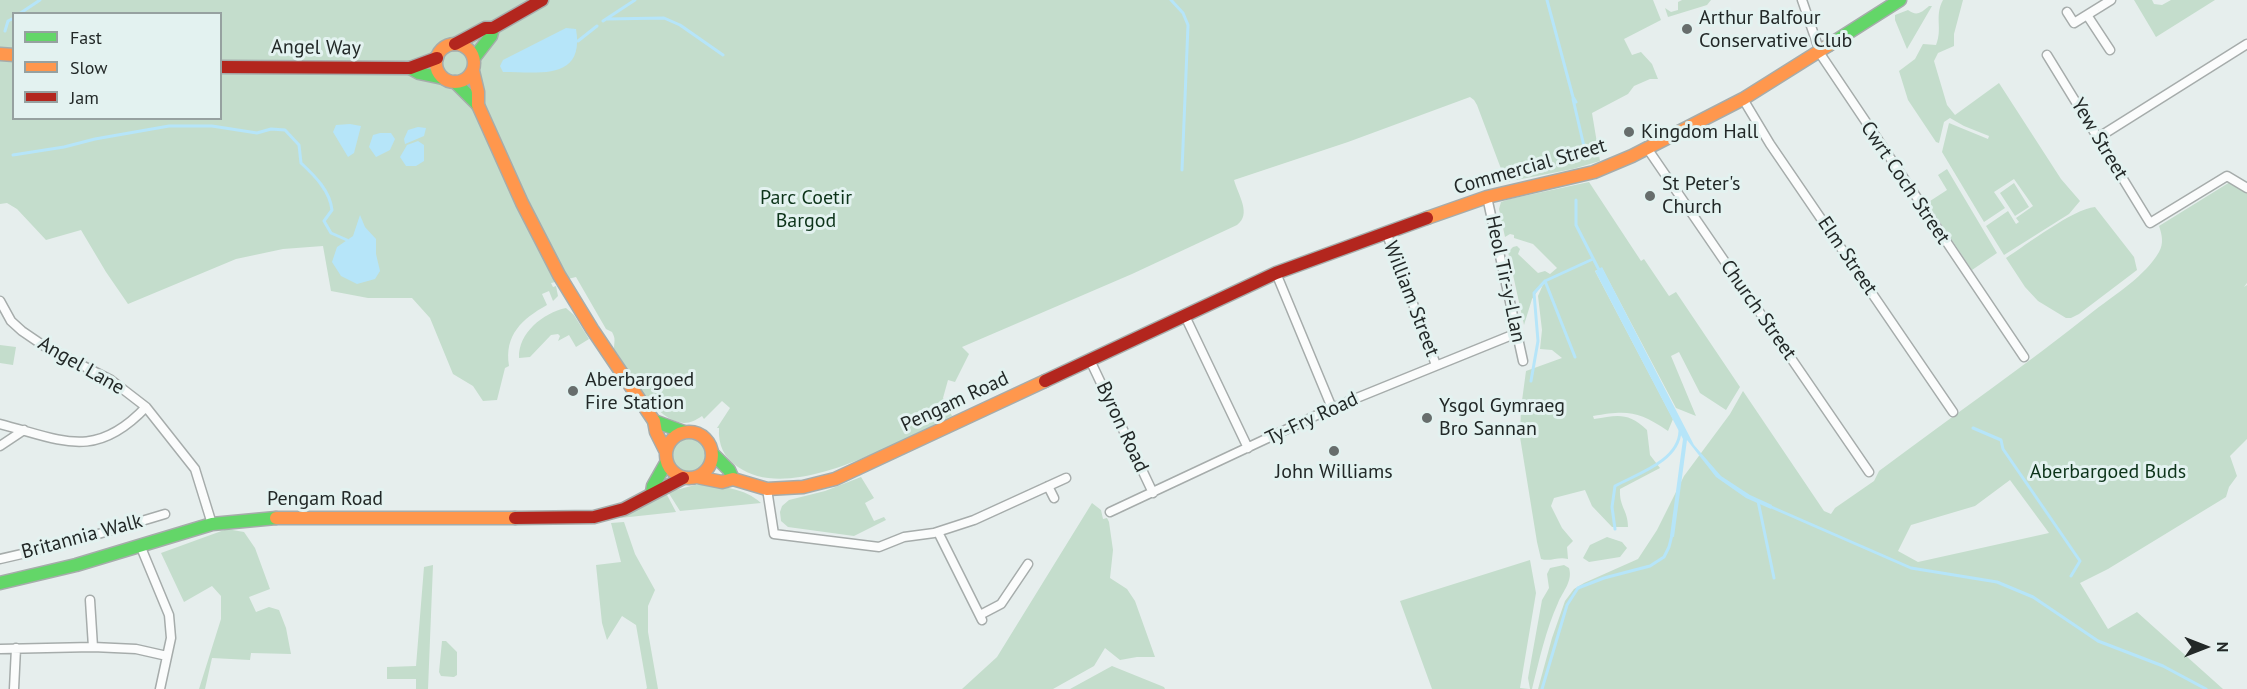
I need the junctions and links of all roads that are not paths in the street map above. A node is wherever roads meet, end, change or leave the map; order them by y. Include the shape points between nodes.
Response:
1 (542, 0) edge
2 (1802, 0) edge
3 (1900, 0) edge
4 (2111, 0) edge
5 (2067, 12) dead end
6 (2087, 15) junction
7 (493, 28) junction
8 (455, 44) junction
9 (2247, 44) edge
10 (1819, 50) junction
11 (2110, 50) dead end
12 (2047, 55) dead end
13 (437, 58) junction
14 (473, 64) junction
15 (222, 67) edge
16 (410, 68) junction
17 (449, 80) junction
18 (1743, 99) junction
19 (478, 105) junction
20 (2099, 137) junction
21 (1647, 148) junction
22 (2247, 188) edge
23 (1487, 197) junction
24 (1386, 232) junction
25 (1276, 273) junction
26 (0, 301) edge
27 (1185, 316) junction
28 (1517, 333) junction
29 (2024, 357) dead end
30 (1090, 360) junction
31 (1523, 361) dead end
32 (1436, 365) junction
33 (146, 407) junction
34 (1332, 408) junction
35 (1953, 412) dead end
36 (654, 421) junction
37 (0, 424) edge
38 (24, 430) junction
39 (684, 432) junction
40 (0, 446) edge
41 (1248, 448) junction
42 (712, 453) junction
43 (666, 458) junction
44 (1869, 472) dead end
45 (697, 477) junction
46 (683, 478) junction
47 (1066, 478) dead end
48 (733, 479) junction
49 (1048, 486) junction
50 (767, 489) junction
51 (652, 492) junction
52 (1153, 493) junction
53 (1054, 498) dead end
54 (1110, 512) dead end
55 (165, 514) dead end
56 (212, 524) junction
57 (938, 532) junction
58 (140, 545) junction
59 (0, 559) edge
60 (1028, 564) dead end
61 (0, 583) edge
62 (90, 600) dead end
63 (93, 647) junction
64 (16, 648) junction
65 (0, 649) edge
66 (167, 656) junction
67 (14, 689) edge
68 (160, 689) edge

1 - 7 main road
2 - 10 street, Cwrt Coch Street
3 - 10 main road, Commercial Street
4 - 6 street
5 - 6 street via 2074,23
6 - 11 street
7 - 8 main road via 485,28
7 - 14 main road
8 - 13 main road via 444,48
8 - 14 main road via 467,48
9 - 20 street
10 - 18 main road, Commercial Street
10 - 29 street, Cwrt Coch Street
12 - 20 street, Yew Street
13 - 16 main road, Angel Way
13 - 17 main road via 437,69
14 - 17 main road via 466,79
14 - 19 main road
15 - 16 main road, Angel Way
16 - 17 main road, Angel Way
17 - 19 main road
18 - 21 main road, Commercial Street
18 - 35 street, Elm Street
19 - 36 main road via 515,191 572,296
20 - 22 street, Yew Street via 2150,223 2228,176
21 - 23 main road, Commercial Street via 1594,172
21 - 44 street, Church Street
23 - 24 main road, Commercial Street
23 - 28 street, Heol Tir-y-Llan
24 - 25 main road, Commercial Street
24 - 32 street, William Street
25 - 27 main road, Commercial Street
25 - 34 street
26 - 33 street, Angel Lane via 22,331 111,380
27 - 30 main road, Pengam Road
27 - 41 street
28 - 31 street, Heol Tir-y-Llan
28 - 32 street, Ty-Fry Road
30 - 50 main road, Pengam Road via 835,479 803,487
30 - 52 street, Byron Road
32 - 34 street, Ty-Fry Road
33 - 38 street via 102,440 64,441
33 - 56 street, Angel Lane via 195,469
34 - 41 street, Ty-Fry Road
36 - 39 main road
36 - 43 main road
37 - 38 street
38 - 40 street
39 - 42 main road via 705,438
39 - 43 main road via 672,439
41 - 52 street, Ty-Fry Road
42 - 45 main road via 708,470
42 - 48 main road
43 - 46 main road via 671,471
43 - 51 main road
45 - 46 main road
45 - 48 main road, Pengam Road via 722,482
46 - 51 main road, Pengam Road
47 - 49 street
48 - 50 main road, Pengam Road
49 - 53 street
49 - 57 street
50 - 57 street via 774,534 879,547 904,537
51 - 56 main road, Pengam Road via 624,509 594,517 273,518
52 - 54 street, Ty-Fry Road
55 - 59 street, Britannia Walk
56 - 58 main road, Pengam Road
57 - 60 street via 981,617 1000,604
58 - 61 main road, Pengam Road
58 - 66 street via 170,615
62 - 63 street
63 - 64 street
63 - 66 street
64 - 65 street
64 - 67 street
66 - 68 street

